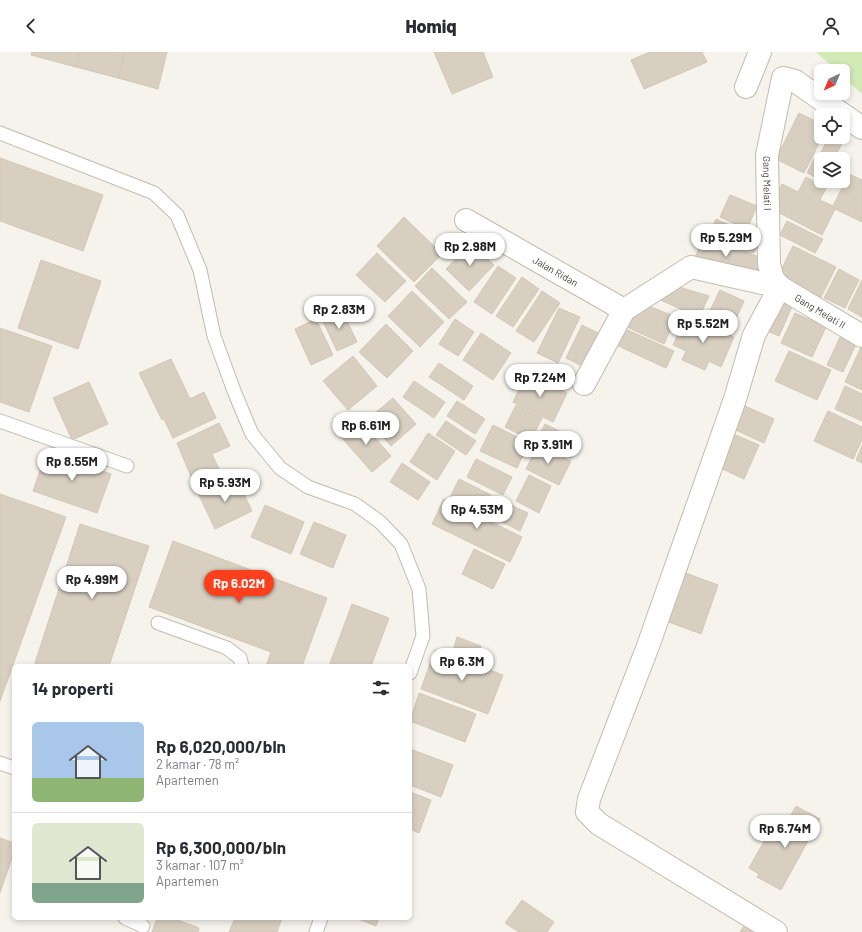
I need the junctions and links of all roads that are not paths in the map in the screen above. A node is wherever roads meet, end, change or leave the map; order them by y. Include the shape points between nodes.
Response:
1 (760, 52) edge
2 (746, 87) dead end
3 (862, 128) edge
4 (0, 133) edge
5 (466, 220) dead end
6 (780, 286) junction
7 (624, 310) junction
8 (862, 336) edge
9 (584, 384) dead end
10 (0, 421) edge
11 (127, 466) dead end
12 (158, 623) dead end
13 (242, 664) edge
14 (412, 667) edge
15 (0, 763) edge
16 (12, 767) edge
17 (129, 920) edge
18 (320, 920) edge
19 (143, 926) dead end
20 (316, 932) edge
21 (776, 932) edge

1 - 2 street
3 - 6 street, Gang Melati I via 795,81 783,78 767,155 769,264 773,279
4 - 14 lane via 154,193 178,215 200,270 214,336 252,434 280,468 308,487 355,504 380,522 400,544 419,589 423,636
5 - 7 street, Jalan Ridan
6 - 7 street via 691,268
6 - 8 street, Gang Melati II
6 - 21 street via 754,335 735,399 648,646 589,799 587,812 598,824
7 - 9 street
10 - 11 lane
12 - 13 lane via 227,648 240,658
15 - 16 lane
17 - 19 lane
18 - 20 lane

